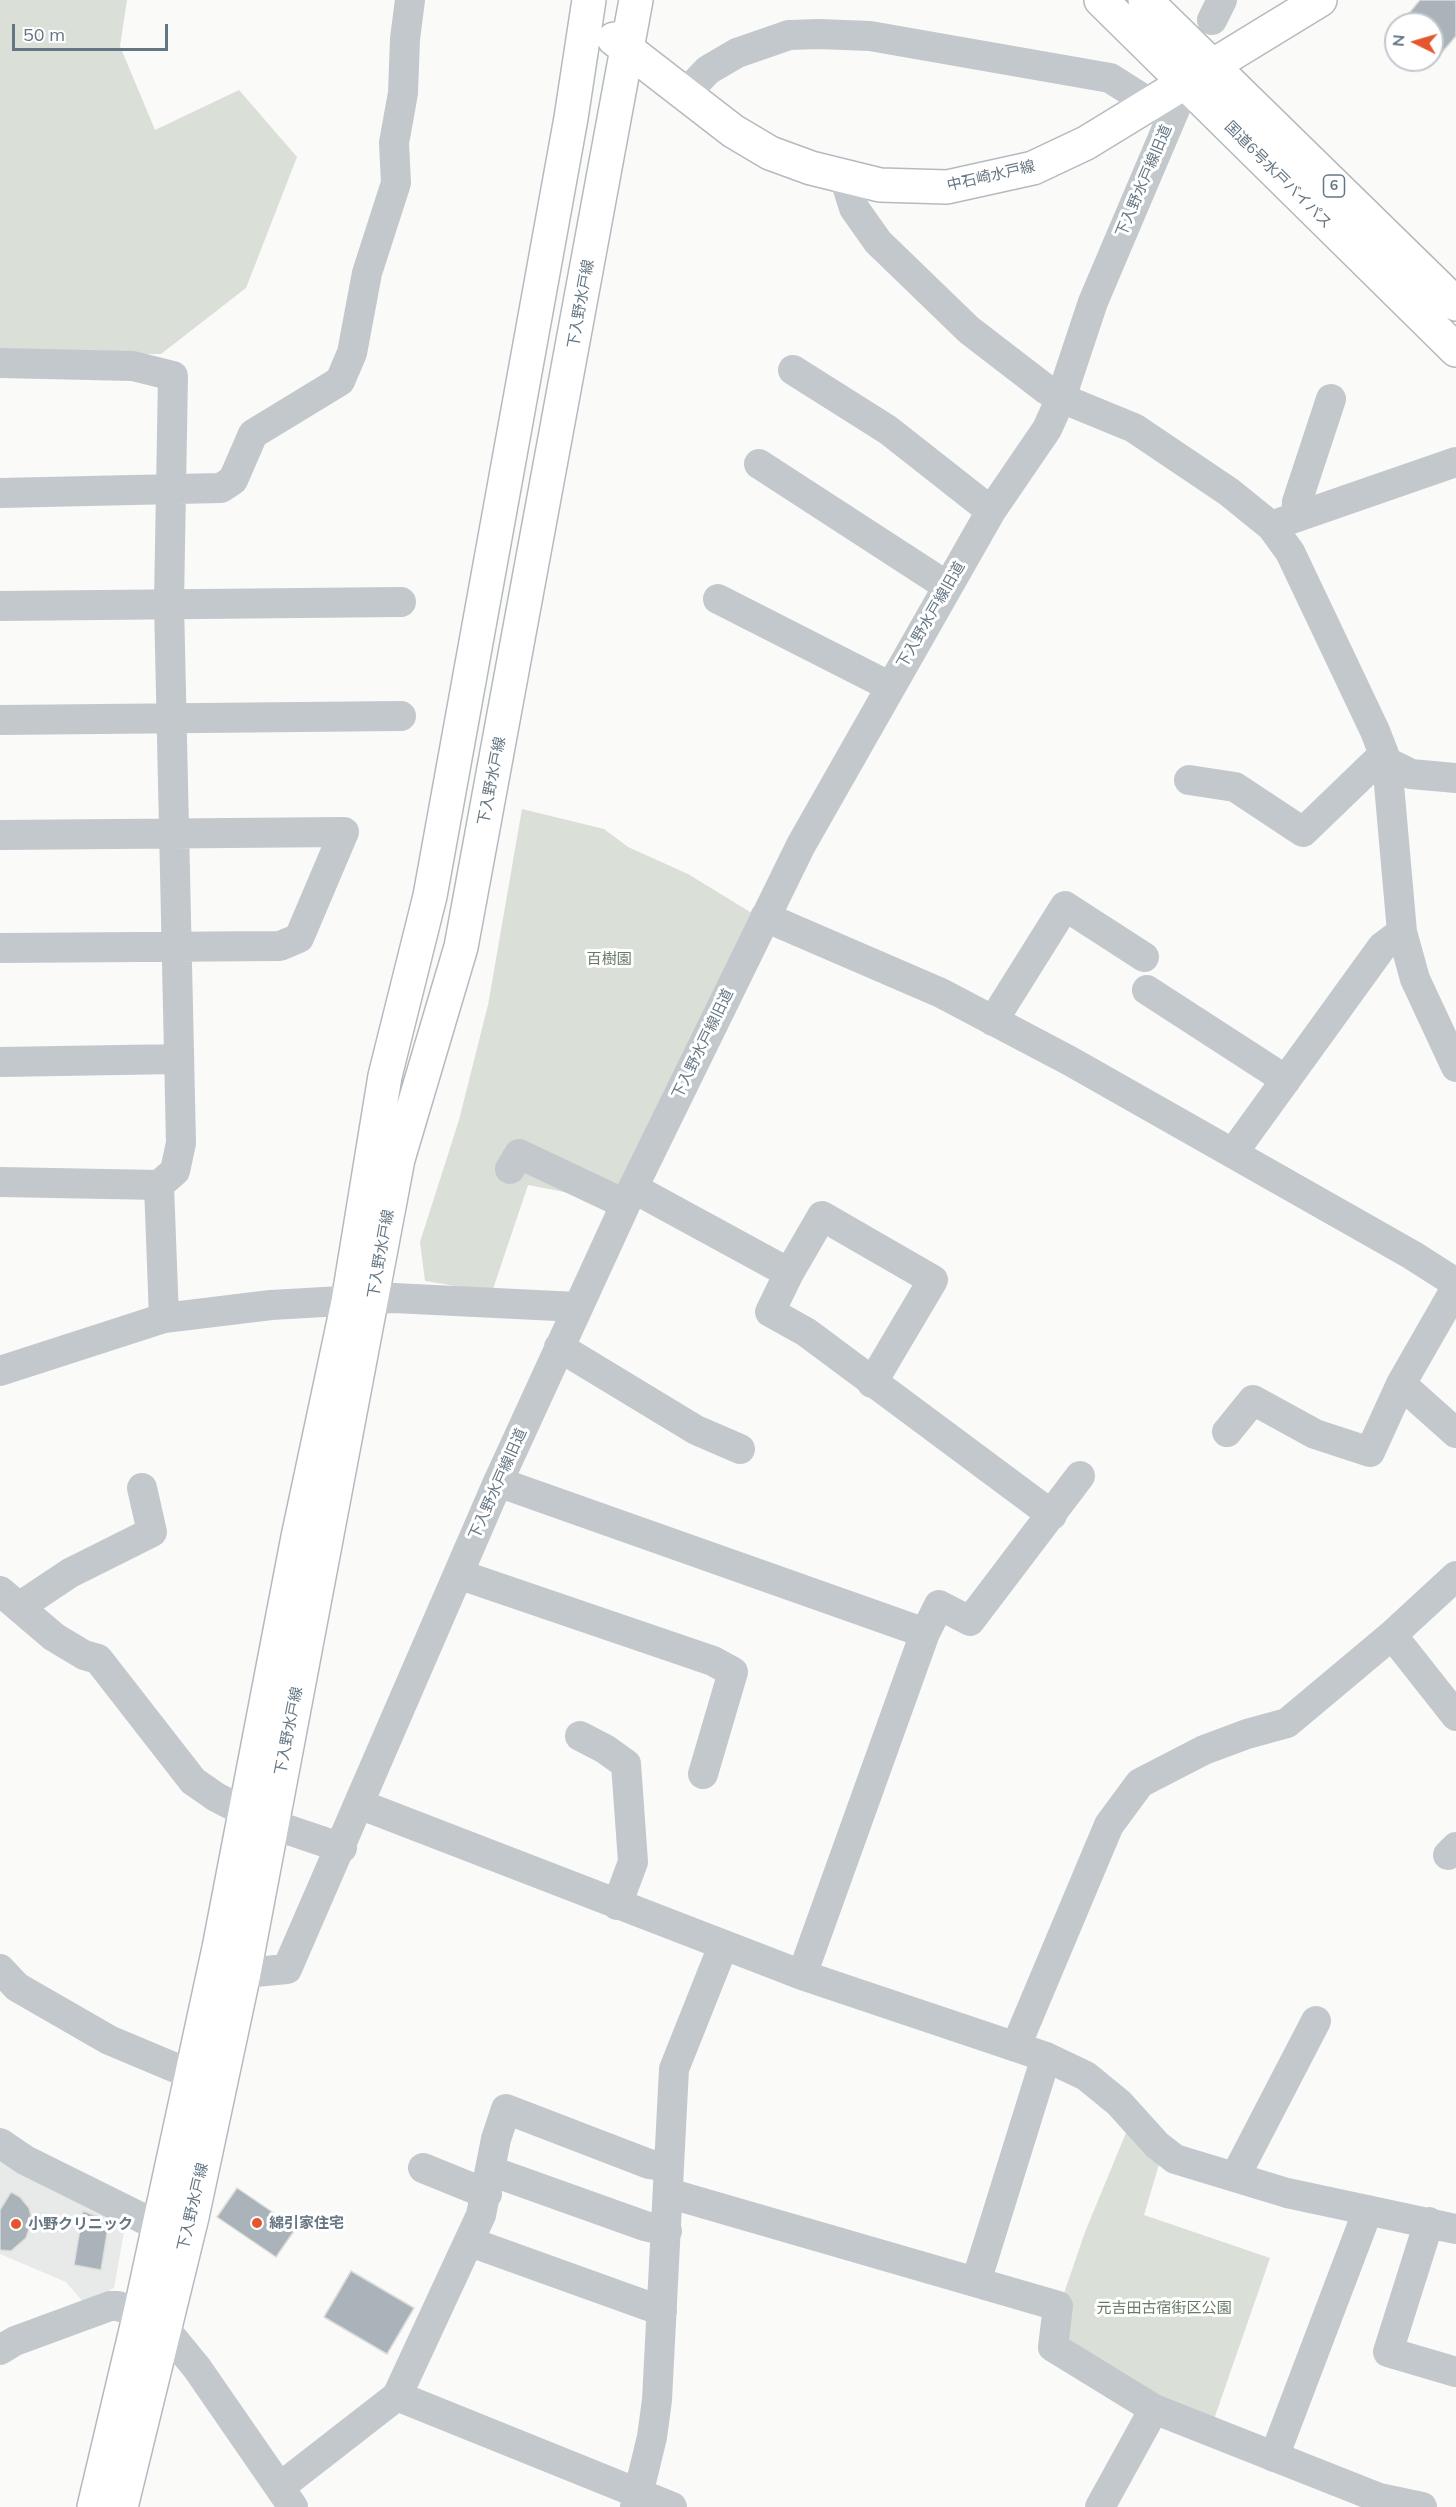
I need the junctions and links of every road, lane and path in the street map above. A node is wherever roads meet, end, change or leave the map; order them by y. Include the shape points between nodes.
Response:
1 (410, 0) edge
2 (636, 0) edge
3 (1101, 0) edge
4 (1145, 0) edge
5 (1320, 0) edge
6 (581, 5) edge
7 (628, 52) junction
8 (1181, 89) junction
9 (684, 94) junction
10 (844, 177) junction
11 (1456, 304) edge
12 (1456, 350) edge
13 (0, 363) edge
14 (793, 370) dead end
15 (1061, 398) junction
16 (1330, 399) dead end
17 (1456, 462) edge
18 (759, 464) dead end
19 (170, 488) junction
20 (0, 493) edge
21 (991, 511) junction
22 (1283, 521) junction
23 (947, 586) junction
24 (718, 599) dead end
25 (401, 602) dead end
26 (169, 603) junction
27 (0, 606) edge
28 (891, 687) junction
29 (401, 716) dead end
30 (171, 718) junction
31 (0, 720) edge
32 (1385, 758) junction
33 (1456, 778) edge
34 (1189, 780) dead end
35 (175, 834) junction
36 (0, 835) edge
37 (765, 917) junction
38 (1402, 932) junction
39 (176, 945) junction
40 (0, 948) edge
41 (1144, 957) dead end
42 (1147, 990) dead end
43 (1426, 1002) junction
44 (1456, 1004) edge
45 (993, 1021) junction
46 (179, 1059) junction
47 (0, 1062) edge
48 (1456, 1067) edge
49 (1286, 1080) junction
50 (1233, 1153) junction
51 (510, 1169) dead end
52 (0, 1182) edge
53 (159, 1185) junction
54 (629, 1196) junction
55 (789, 1273) junction
56 (1456, 1283) edge
57 (1456, 1288) edge
58 (361, 1301) junction
59 (577, 1307) junction
60 (164, 1318) junction
61 (559, 1347) junction
62 (0, 1371) edge
63 (872, 1383) junction
64 (1401, 1384) junction
65 (1227, 1432) dead end
66 (1456, 1433) edge
67 (740, 1449) dead end
68 (1080, 1476) dead end
69 (498, 1482) junction
70 (142, 1488) dead end
71 (1052, 1515) junction
72 (458, 1574) junction
73 (1456, 1576) edge
74 (9, 1599) edge
75 (925, 1633) junction
76 (1392, 1635) junction
77 (1456, 1716) edge
78 (580, 1736) dead end
79 (703, 1774) dead end
80 (359, 1804) junction
81 (258, 1818) junction
82 (342, 1848) junction
83 (616, 1905) junction
84 (723, 1946) junction
85 (0, 1969) edge
86 (244, 1973) junction
87 (802, 1975) junction
88 (1316, 2021) dead end
89 (1016, 2046) junction
90 (1046, 2057) junction
91 (190, 2074) junction
92 (0, 2143) edge
93 (423, 2168) dead end
94 (1235, 2177) junction
95 (668, 2180) junction
96 (489, 2183) junction
97 (1368, 2210) junction
98 (1442, 2225) edge
99 (158, 2226) junction
100 (666, 2231) junction
101 (470, 2242) junction
102 (976, 2282) junction
103 (662, 2311) junction
104 (152, 2321) junction
105 (0, 2350) edge
106 (1456, 2373) edge
107 (397, 2396) junction
108 (1154, 2409) junction
109 (1274, 2457) junction
110 (286, 2497) edge
111 (638, 2501) edge
112 (94, 2507) edge
113 (121, 2507) edge
114 (672, 2507) edge
115 (1100, 2507) edge
116 (1422, 2507) edge

1 - 19 street via 403,93 394,143 396,183 367,273 352,353 340,381 253,434 233,480 221,488
2 - 7 main road, 下入野水戸線
3 - 8 main road, 国道6号水戸バイパス / 6
4 - 8 main road, 国道6号水戸バイパス / 6
5 - 8 main road, 中石崎水戸線
6 - 7 main road, 中石崎水戸線
6 - 58 main road, 下入野水戸線 via 430,896 385,1076
7 - 9 main road, 中石崎水戸線
7 - 58 main road, 下入野水戸線 via 461,947
8 - 9 street via 870,36 789,34 737,53 708,70
8 - 10 main road, 中石崎水戸線 via 1033,168 947,187 880,185
8 - 11 main road, 国道6号水戸バイパス / 6
8 - 12 main road, 国道6号水戸バイパス / 6
8 - 15 street, 下入野水戸線旧道 via 1093,302
9 - 10 main road, 中石崎水戸線 via 770,153
10 - 15 street via 854,208 878,242 969,330
13 - 19 street via 133,366 173,376
14 - 21 street via 888,430
15 - 21 street, 下入野水戸線旧道 via 1044,434
15 - 22 street via 1134,428 1229,492
16 - 22 street via 1297,502
17 - 22 street
18 - 23 street
19 - 20 street
19 - 26 street
21 - 23 street, 下入野水戸線旧道
22 - 32 street via 1290,552
23 - 28 street, 下入野水戸線旧道
24 - 28 street
25 - 26 street
26 - 27 street
26 - 30 street
28 - 37 street, 下入野水戸線旧道
29 - 30 street
30 - 31 street
30 - 35 street
32 - 33 street via 1411,774
32 - 34 street via 1303,832 1234,787
32 - 38 street
35 - 36 street
35 - 39 street
35 - 39 street via 344,832 299,938 280,946
37 - 45 street via 940,993
37 - 54 street, 下入野水戸線旧道
38 - 43 street
38 - 49 street via 1382,946
39 - 40 street
39 - 46 street
41 - 45 street via 1065,906
42 - 49 street
43 - 44 street
43 - 48 street
45 - 50 street
46 - 47 street
46 - 53 street via 181,1143 175,1171
49 - 50 street
50 - 56 street
51 - 54 street via 519,1154
52 - 53 street
53 - 60 street
54 - 55 street
54 - 59 street, 下入野水戸線旧道
55 - 63 street via 770,1312 806,1332
55 - 63 street via 822,1216 933,1280
57 - 64 street
58 - 59 street via 394,1298
58 - 60 street via 271,1305
58 - 81 main road, 下入野水戸線 via 298,1537
59 - 61 street, 下入野水戸線旧道
60 - 62 street
61 - 67 street via 696,1430
61 - 69 street, 下入野水戸線旧道
63 - 71 street
64 - 65 street via 1370,1452 1315,1434 1253,1400
64 - 66 street
68 - 71 street
69 - 72 street, 下入野水戸線旧道
69 - 75 street
70 - 74 street via 152,1532
71 - 75 street via 970,1621 939,1605
72 - 79 street via 713,1661 733,1672
72 - 80 street, 下入野水戸線旧道
73 - 76 street
74 - 81 street via 54,1637 98,1659 193,1780 216,1797
75 - 87 street
76 - 77 street
76 - 89 street via 1287,1722 1204,1750 1140,1783 1109,1825
78 - 83 street via 626,1764 633,1862
80 - 82 street, 下入野水戸線旧道
80 - 83 street
81 - 82 street
81 - 86 main road, 下入野水戸線
81 - 91 main road, 下入野水戸線
82 - 86 street, 下入野水戸線旧道 via 287,1969
83 - 84 street
84 - 87 street
84 - 95 street via 674,2069
85 - 91 street via 17,1987 109,2040
86 - 104 main road, 下入野水戸線
87 - 89 street
88 - 94 street
89 - 90 street
90 - 94 street via 1086,2076 1175,2159
90 - 102 street
91 - 99 main road, 下入野水戸線
92 - 99 street via 25,2160
93 - 96 street
94 - 97 street via 1287,2193
95 - 96 street via 649,2164 506,2109 496,2139
95 - 100 street
95 - 102 street
96 - 100 street
96 - 101 street
97 - 98 street
97 - 109 street
98 - 106 street via 1388,2352
99 - 104 main road, 下入野水戸線
100 - 103 street
101 - 103 street
101 - 107 street
102 - 108 street via 1058,2306 1053,2347
103 - 111 street via 657,2400
104 - 105 street via 110,2306
104 - 110 street via 197,2368
104 - 112 main road, 下入野水戸線
104 - 113 main road, 下入野水戸線
107 - 110 street
107 - 111 street via 506,2438
108 - 109 street
108 - 115 street
109 - 116 street via 1379,2498
111 - 114 street

